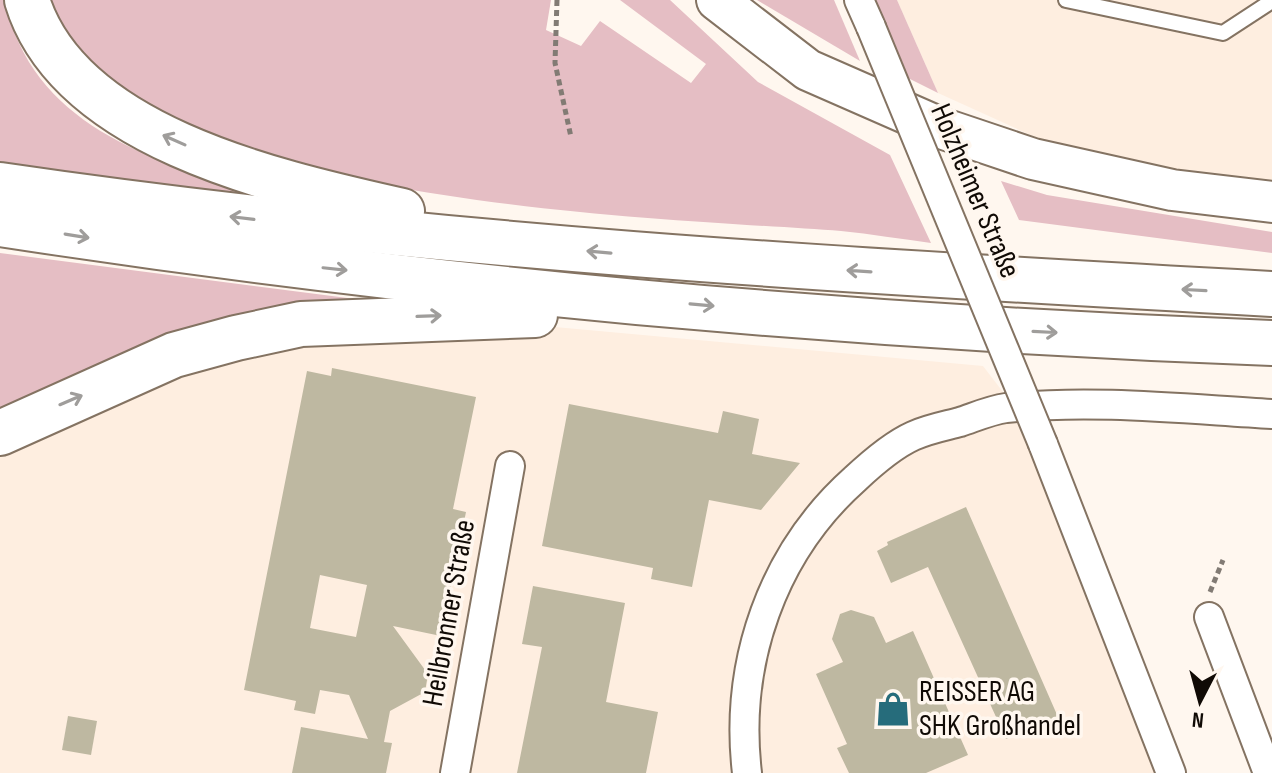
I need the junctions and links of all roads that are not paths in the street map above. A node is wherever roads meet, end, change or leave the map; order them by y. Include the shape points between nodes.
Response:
1 (27, 0) edge
2 (717, 0) edge
3 (859, 0) edge
4 (1066, 0) edge
5 (1272, 1) edge
6 (0, 185) edge
7 (1272, 202) edge
8 (0, 224) edge
9 (487, 243) junction
10 (1272, 294) edge
11 (624, 299) junction
12 (1272, 343) edge
13 (1272, 414) edge
14 (0, 433) edge
15 (510, 466) dead end
16 (1209, 617) road end
17 (455, 773) edge
18 (747, 773) edge
19 (1171, 773) edge
20 (1268, 773) edge

9 -> 1 highway via 410,213 287,182 146,128 115,111 63,66 33,20
2 - 7 main road via 808,70 938,127 1049,163 1172,190
3 - 19 street, Holzheimer Straße, bridge via 1043,444
4 - 5 lane via 1223,33
9 -> 6 highway via 257,220
8 -> 11 highway via 257,260
10 -> 9 highway
11 -> 12 highway via 914,324
14 -> 11 highway via 174,355 301,324 557,315
13 - 18 street via 1098,405 1003,408 912,436 845,488 786,561 751,659 745,697
15 - 17 street, Heilbronner Straße
16 - 20 street

